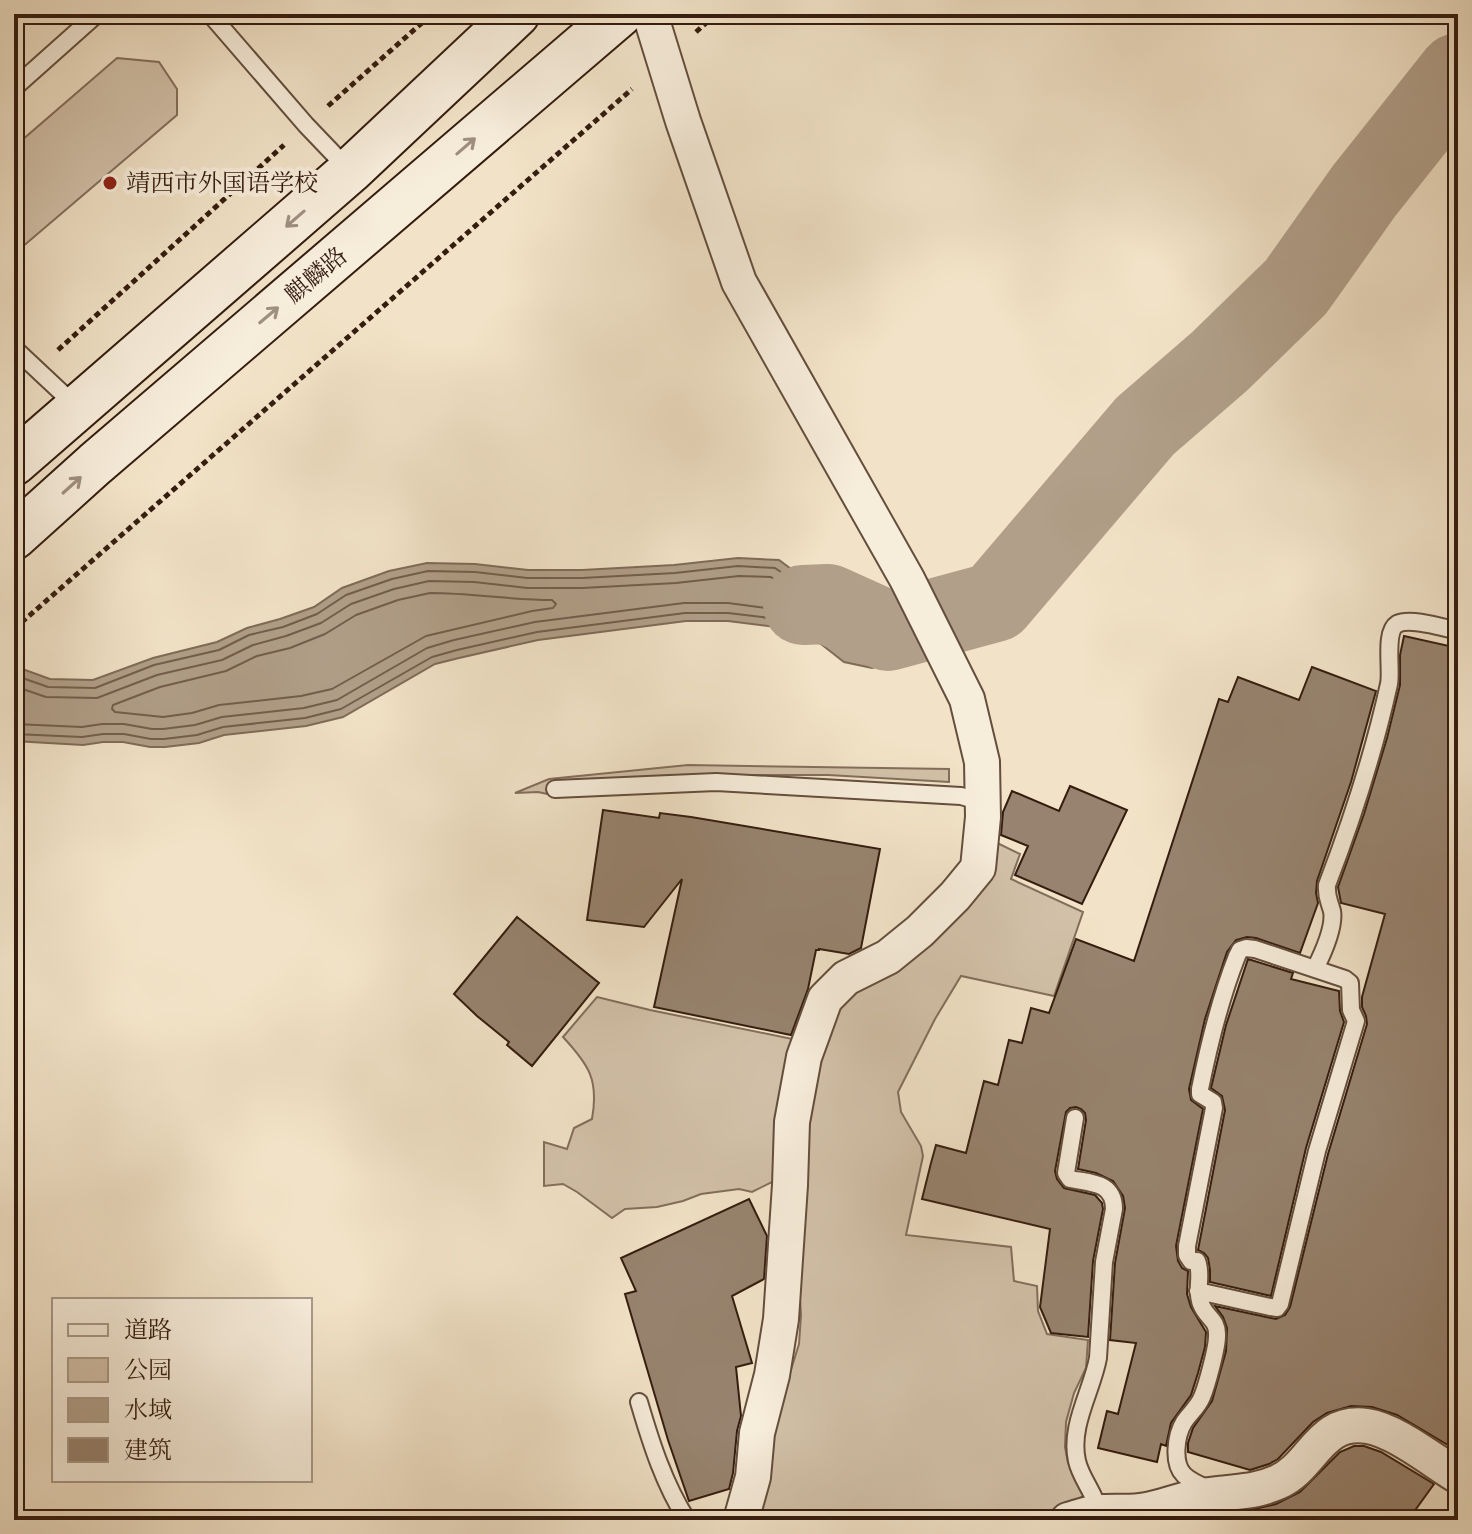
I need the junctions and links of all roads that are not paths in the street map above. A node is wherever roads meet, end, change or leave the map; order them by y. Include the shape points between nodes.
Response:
1 (97, 14) edge
2 (210, 14) edge
3 (517, 14) edge
4 (620, 14) edge
5 (650, 14) edge
6 (14, 88) edge
7 (350, 171) junction
8 (14, 348) edge
9 (77, 407) junction
10 (14, 463) edge
11 (14, 537) edge
12 (1458, 631) edge
13 (555, 789) dead end
14 (982, 802) junction
15 (1315, 969) junction
16 (1075, 1118) dead end
17 (1198, 1291) junction
18 (639, 1402) dead end
19 (1458, 1476) edge
20 (1221, 1493) junction
21 (1084, 1516) edge
22 (1145, 1516) edge
23 (687, 1520) edge
24 (741, 1520) edge

1 - 6 lane
2 - 7 lane
3 - 7 main road
11 -> 4 main road, 麒麟路
5 - 14 street via 739,282 907,579 967,699 982,762
7 -> 9 main road
8 - 9 lane
9 - 10 main road
12 - 15 lane via 1408,622 1392,630 1389,682 1359,795 1327,885 1332,919
13 - 14 lane via 730,783 961,796
14 - 24 street via 978,868 920,931 888,957 846,978 825,999 804,1057 792,1122 781,1319
15 - 17 lane via 1246,948 1240,950 1230,974 1200,1089 1214,1108 1187,1246 1187,1255 1200,1267
15 - 17 lane via 1350,983 1356,1021 1280,1304 1270,1307
16 - 21 lane via 1066,1173 1070,1179 1106,1188 1114,1201 1098,1358 1074,1447 1097,1501
17 - 20 lane via 1217,1327 1217,1338 1202,1396 1179,1433 1177,1464 1193,1482
18 - 23 lane via 668,1486
19 - 20 street via 1386,1433 1351,1426 1325,1436 1283,1480 1242,1493
20 - 22 street via 1190,1498
21 - 22 street

